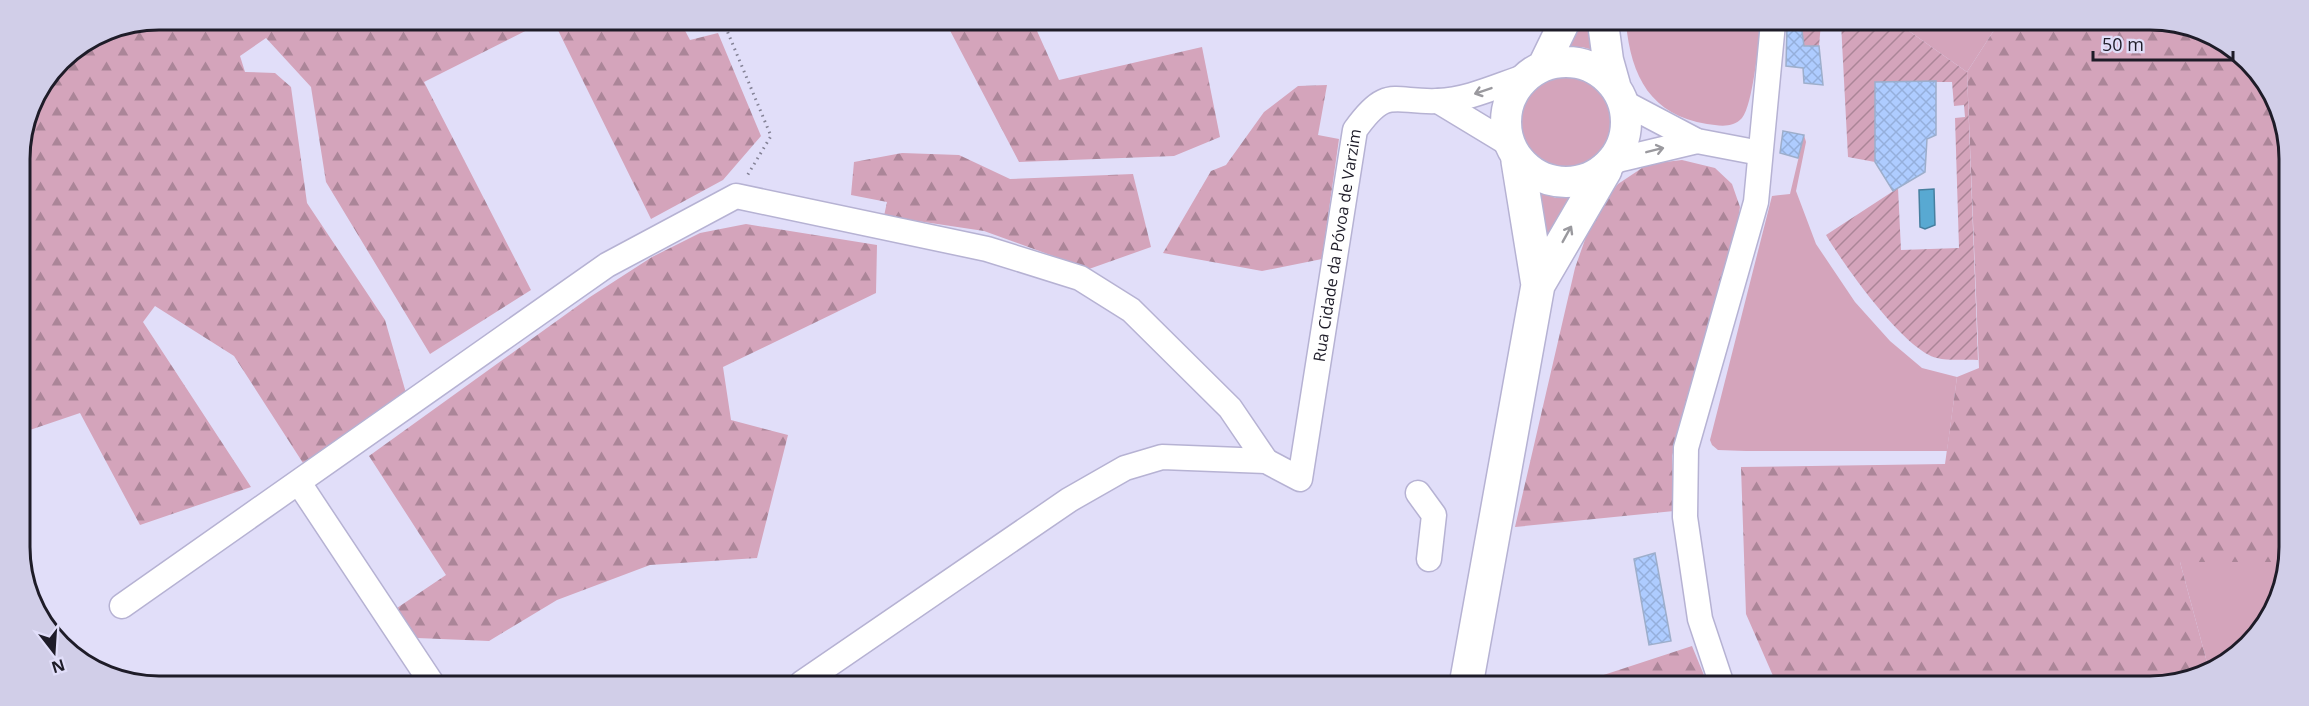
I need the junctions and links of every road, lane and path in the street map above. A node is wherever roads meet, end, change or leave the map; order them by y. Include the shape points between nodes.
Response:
1 (727, 30) edge
2 (1560, 30) edge
3 (1604, 30) edge
4 (1772, 30) edge
5 (1535, 71) junction
6 (1619, 94) junction
7 (1438, 101) junction
8 (1697, 141) junction
9 (1514, 152) junction
10 (1760, 153) junction
11 (1609, 165) junction
12 (736, 196) junction
13 (1538, 285) junction
14 (1266, 461) junction
15 (298, 483) junction
16 (1418, 493) dead end
17 (1429, 559) dead end
18 (122, 606) dead end
19 (427, 676) edge
20 (812, 676) edge
21 (1468, 676) edge
22 (1719, 676) edge

1 - 12 path via 771,136
2 - 5 main road
3 - 6 main road
4 - 10 street
5 - 6 main road via 1563,62 1581,63 1606,76
5 -> 7 street, Rua Cidade da Póvoa de Varzim via 1474,94
5 - 9 main road via 1516,90 1507,107 1505,126
6 - 8 street
6 - 11 main road via 1624,136
7 - 9 street
7 - 14 street, Rua Cidade da Póvoa de Varzim via 1395,97 1370,109 1355,130 1300,479
8 - 10 street
11 -> 8 street
9 - 11 main road via 1533,173 1550,181 1583,181
9 - 13 highway
10 - 22 street via 1756,202 1686,448 1684,517 1700,619
13 -> 11 highway
12 - 14 street via 987,249 1080,278 1131,310 1148,326 1230,408
12 - 15 street via 608,266
13 - 21 highway
14 - 20 street via 1162,457 1125,468 1069,500
15 - 18 street
15 - 19 street
16 - 17 street via 1434,515

